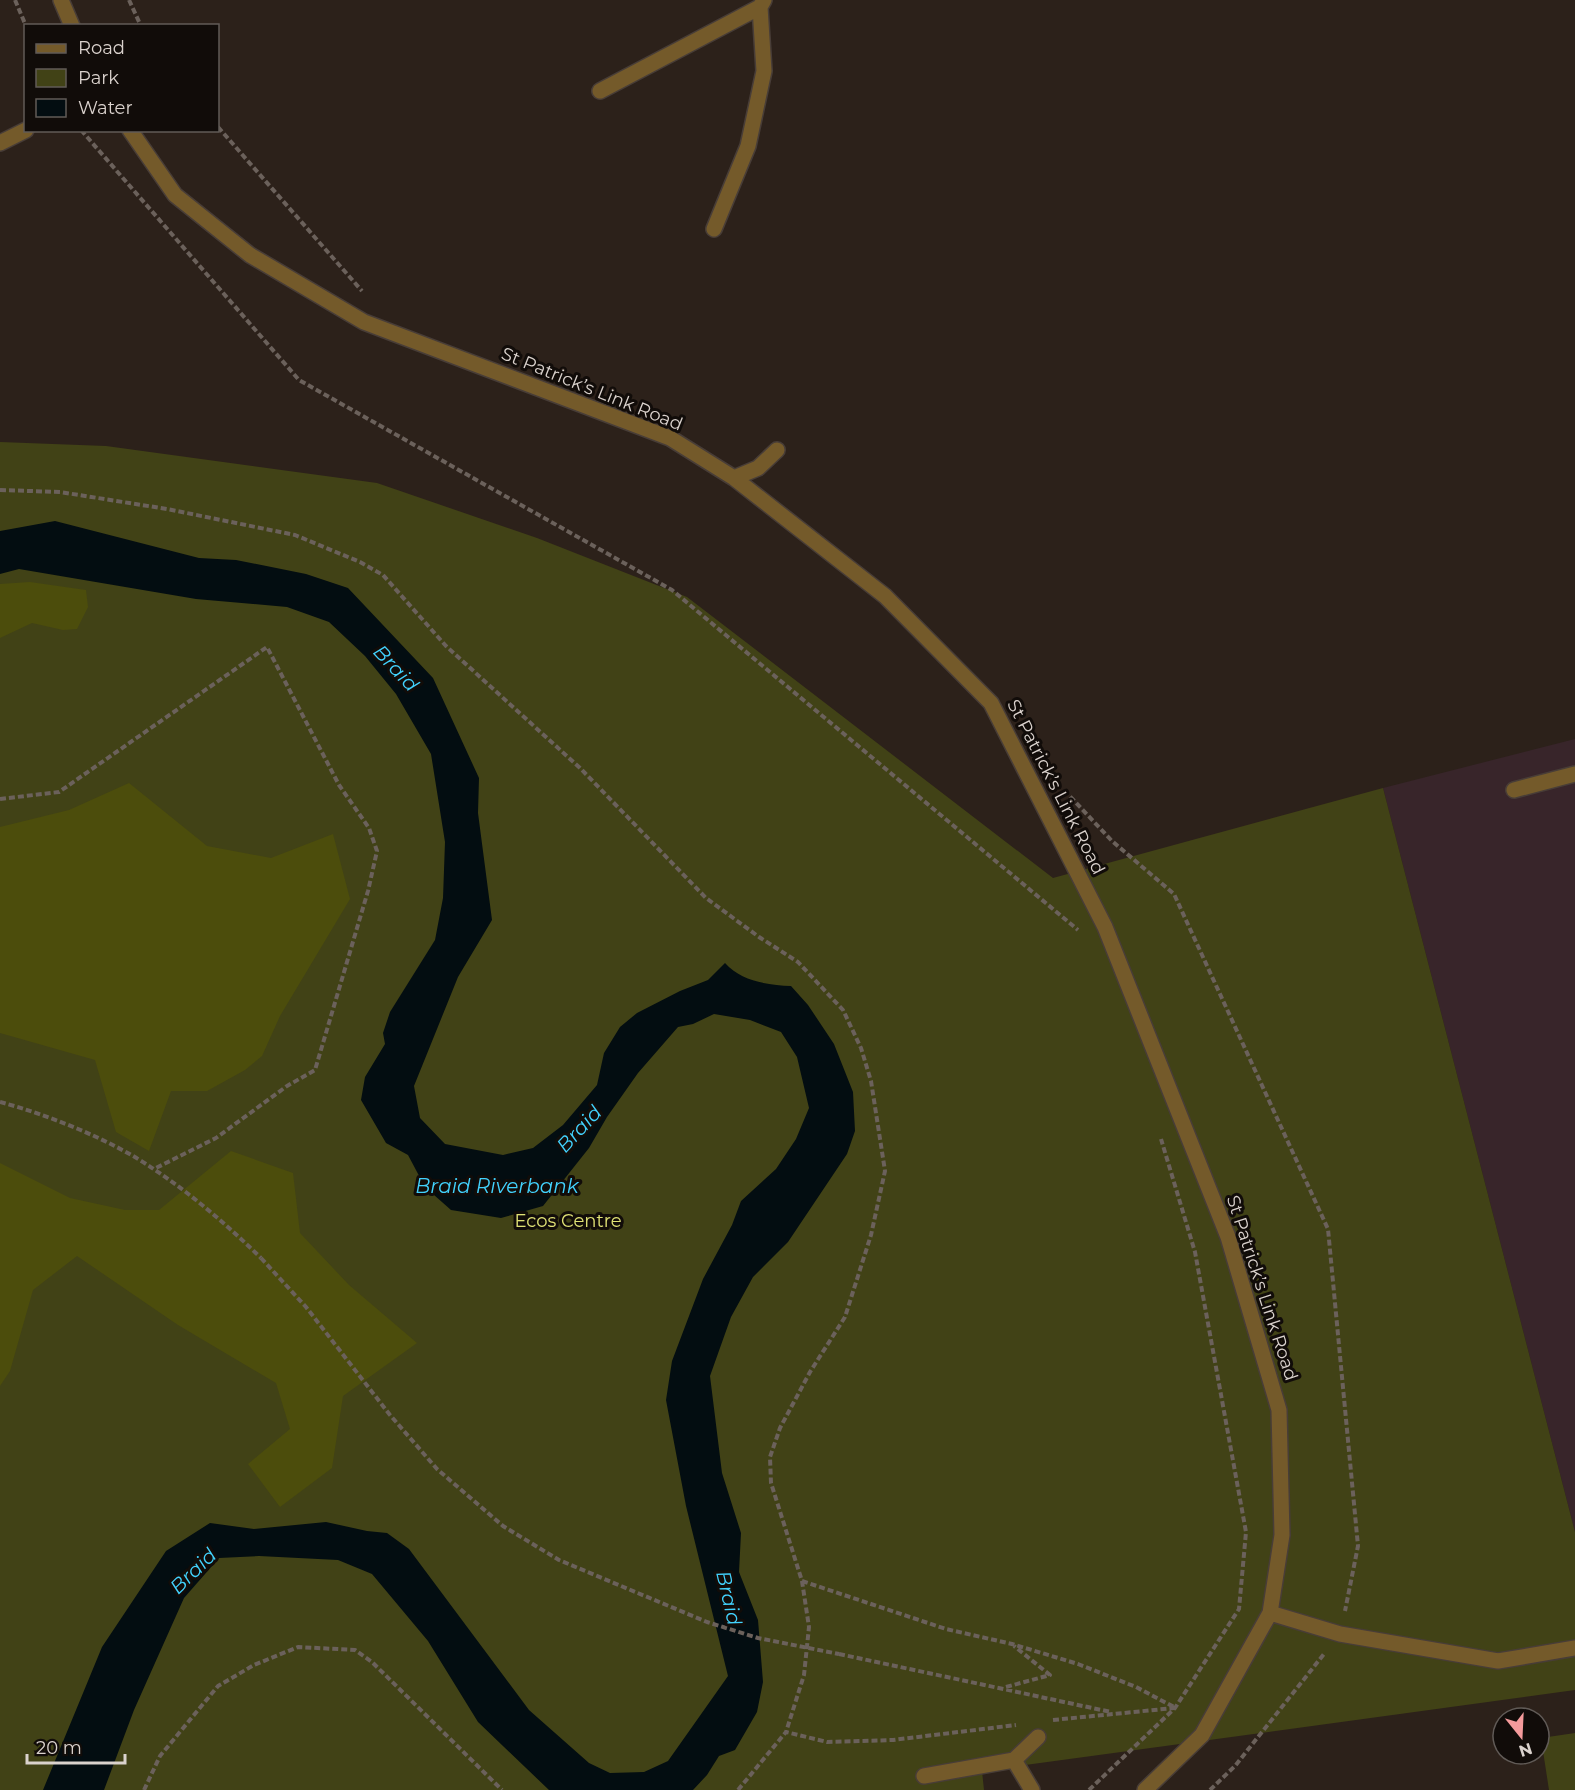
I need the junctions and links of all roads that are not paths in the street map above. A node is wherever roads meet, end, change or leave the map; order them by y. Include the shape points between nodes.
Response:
1 (61, 0) edge
2 (762, 3) edge
3 (71, 24) edge
4 (600, 91) dead end
5 (24, 131) edge
6 (131, 132) edge
7 (0, 143) edge
8 (714, 229) dead end
9 (777, 450) dead end
10 (734, 478) junction
11 (1575, 774) edge
12 (1514, 790) dead end
13 (1270, 1613) junction
14 (1575, 1648) edge
15 (1038, 1737) dead end
16 (1014, 1760) junction
17 (924, 1776) dead end
18 (1032, 1790) edge
19 (1145, 1790) edge

1 - 3 street
2 - 4 street
2 - 8 street via 764,71 748,146
5 - 7 street
6 - 10 street, St Patrick’s Link Road via 175,195 250,255 364,322 670,438
9 - 10 street via 758,468
10 - 13 street, St Patrick’s Link Road via 885,596 991,703 1106,927 1228,1237 1280,1410 1282,1535
11 - 12 street
13 - 14 street via 1340,1634 1498,1661
13 - 19 street, St Patrick’s Link Road via 1202,1735
15 - 16 street
16 - 17 street
16 - 18 street

